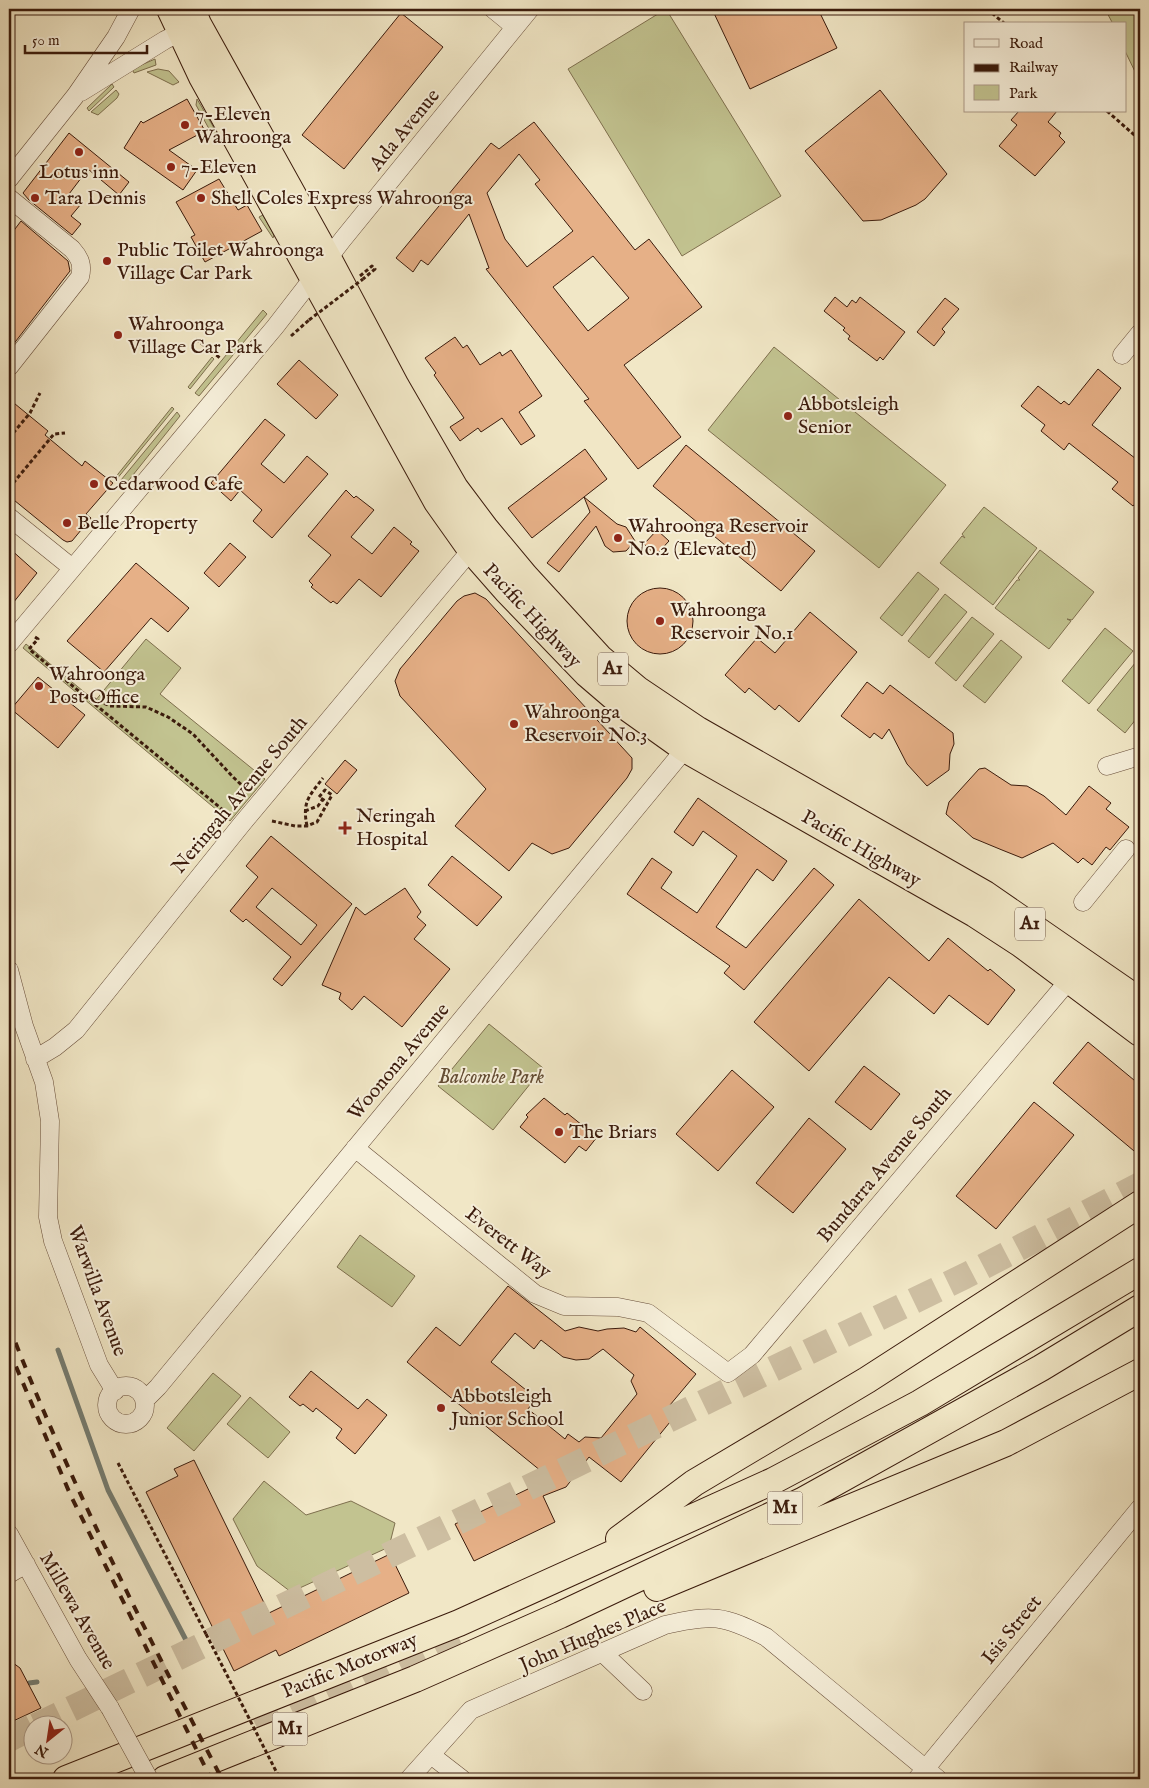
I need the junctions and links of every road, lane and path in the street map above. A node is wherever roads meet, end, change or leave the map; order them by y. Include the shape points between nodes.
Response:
1 (132, 9) edge
2 (493, 9) edge
3 (530, 9) edge
4 (987, 9) edge
5 (185, 19) edge
6 (1003, 22) edge
7 (515, 27) junction
8 (76, 95) junction
9 (1108, 112) edge
10 (1140, 140) edge
11 (9, 179) edge
12 (9, 198) edge
13 (321, 268) junction
14 (362, 274) dead end
15 (1140, 333) edge
16 (196, 339) dead end
17 (284, 342) dead end
18 (1122, 355) dead end
19 (220, 358) dead end
20 (9, 367) edge
21 (40, 393) dead end
22 (65, 433) dead end
23 (9, 438) edge
24 (9, 488) edge
25 (9, 517) edge
26 (470, 550) junction
27 (71, 567) junction
28 (34, 636) dead end
29 (9, 644) edge
30 (81, 693) junction
31 (686, 750) junction
32 (1140, 756) edge
33 (1107, 766) dead end
34 (323, 778) dead end
35 (315, 788) junction
36 (322, 793) junction
37 (323, 800) junction
38 (261, 802) junction
39 (327, 802) junction
40 (305, 811) junction
41 (272, 821) dead end
42 (242, 825) junction
43 (308, 826) junction
44 (1126, 849) dead end
45 (1083, 902) dead end
46 (9, 970) edge
47 (1070, 979) junction
48 (1140, 1001) edge
49 (1140, 1033) edge
50 (35, 1059) junction
51 (356, 1148) junction
52 (1140, 1204) edge
53 (1140, 1271) edge
54 (1140, 1308) edge
55 (1140, 1372) edge
56 (728, 1373) joint
57 (115, 1391) junction
58 (145, 1400) junction
59 (118, 1462) dead end
60 (1140, 1508) edge
61 (9, 1534) edge
62 (26, 1564) junction
63 (576, 1570) junction
64 (9, 1574) edge
65 (604, 1654) junction
66 (415, 1679) junction
67 (643, 1691) dead end
68 (431, 1755) junction
69 (927, 1776) edge
70 (66, 1779) edge
71 (149, 1779) edge
72 (165, 1779) edge
73 (280, 1779) edge
74 (409, 1779) edge
75 (462, 1779) edge

1 - 8 street
2 - 7 street
3 - 7 street, Ada Avenue
4 - 6 path
5 - 8 street
5 - 13 highway, Pacific Highway / A1 via 202,77
7 - 13 street, Ada Avenue
8 - 11 street
9 - 10 path
12 - 20 street via 72,249 82,270 80,277
13 - 26 highway, Pacific Highway / A1 via 433,494
13 - 27 street, Ada Avenue
13 - 48 highway, Pacific Highway / A1 via 391,378 455,488 525,576 600,658 637,689 698,730 985,894
14 - 17 path, bridge via 372,266 375,269
15 - 18 street
16 - 19 path
21 - 23 path via 30,413
22 - 24 path via 54,434
25 - 27 street
26 - 31 highway, Pacific Highway / A1 via 587,674
26 - 38 street, Neringah Avenue South
27 - 29 street, Ada Avenue
28 - 30 path via 38,639 29,649
30 - 38 path via 110,706 146,707 168,717 193,734
30 - 42 path
31 - 47 highway, Pacific Highway / A1 via 975,914
31 - 51 street, Woonona Avenue
32 - 33 street
34 - 35 path
35 - 36 path
35 - 40 path via 309,795
36 - 37 path via 319,797
36 - 39 path via 324,790 332,796
37 - 39 path
37 - 40 path via 318,806
38 - 42 street, Neringah Avenue South
39 - 43 path via 317,822
40 - 43 path
41 - 43 path
42 - 50 street, Neringah Avenue South via 76,1030
44 - 45 street
46 - 50 street, Warwilla Avenue
47 - 49 highway, Pacific Highway / A1
47 - 56 street, Bundarra Avenue South via 752,1355
50 - 57 street, Warwilla Avenue via 44,1082 50,1121 48,1217 53,1241 100,1365
51 - 56 street, Everett Way via 535,1294 564,1306 648,1313
51 - 58 street, Woonona Avenue
52 - 63 highway, M1 via 891,1365 694,1483
53 - 63 highway, M1 via 920,1402 773,1481
54 - 66 highway, M1 via 1041,1368 802,1501 560,1616
55 - 66 highway, M1 via 1006,1444 545,1636
57 - 58 street via 130,1387 138,1390
57 - 58 street via 108,1404 110,1415 124,1424 136,1422 144,1412
59 - 73 path, bridge
60 - 69 street, Isis Street
61 - 62 street, Millewa Avenue
62 - 64 street
62 - 71 street, Millewa Avenue, bridge via 78,1660 110,1708
63 - 70 highway, Pacific Motorway / M1 via 459,1623
65 - 67 street
65 - 68 street, John Hughes Place via 472,1710
65 - 69 street, John Hughes Place via 665,1625 698,1617 732,1620 766,1637
66 - 72 highway, Pacific Motorway / M1
68 - 74 street, John Hughes Place
68 - 75 street

